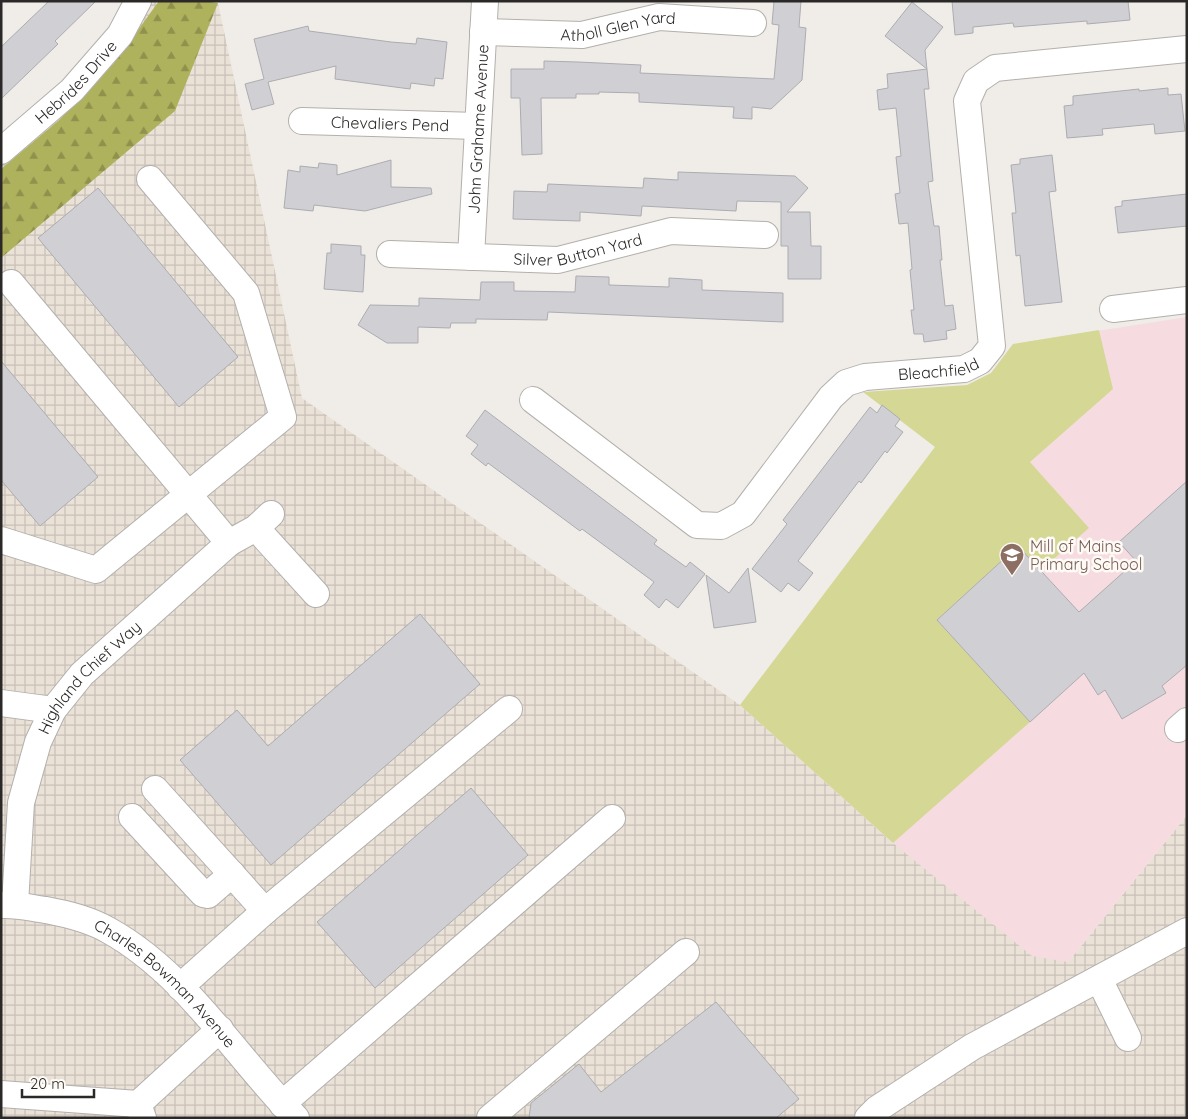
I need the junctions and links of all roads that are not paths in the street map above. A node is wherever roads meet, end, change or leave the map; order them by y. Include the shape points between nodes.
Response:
1 (138, 1) edge
2 (485, 1) edge
3 (753, 23) dead end
4 (483, 32) junction
5 (1187, 49) edge
6 (302, 121) dead end
7 (478, 126) junction
8 (1, 151) edge
9 (150, 179) dead end
10 (764, 235) dead end
11 (390, 254) dead end
12 (471, 257) junction
13 (11, 283) dead end
14 (1187, 300) edge
15 (1113, 309) dead end
16 (533, 400) dead end
17 (190, 495) junction
18 (1, 540) edge
19 (229, 543) junction
20 (316, 594) dead end
21 (1, 703) edge
22 (508, 709) dead end
23 (53, 710) junction
24 (155, 789) dead end
25 (132, 817) dead end
26 (612, 818) dead end
27 (232, 874) junction
28 (8, 905) edge
29 (265, 911) junction
30 (1187, 931) edge
31 (686, 952) dead end
32 (1099, 979) junction
33 (180, 987) junction
34 (220, 1029) junction
35 (1128, 1038) dead end
36 (1, 1094) edge
37 (140, 1111) edge
38 (289, 1111) edge
39 (490, 1118) edge
40 (868, 1118) edge

1 - 8 street, Hebrides Drive via 120,35 72,90
2 - 4 street, John Grahame Avenue
3 - 4 street, Atholl Glen Yard via 659,17 582,35
4 - 7 street, John Grahame Avenue
5 - 16 street, Bleachfield via 995,68 976,81 967,101 992,346 980,361 964,369 865,377 846,383 831,397 743,514 721,526 697,525
6 - 7 street, Chevaliers Pend
7 - 12 street, John Grahame Avenue
9 - 17 street via 246,293 283,417
10 - 12 street, Silver Button Yard via 671,231 558,260
11 - 12 street, Silver Button Yard
13 - 17 street
14 - 15 street
17 - 18 street via 96,570
17 - 19 street
19 - 20 street, Highland Chief Way via 263,521
19 - 23 street, Highland Chief Way via 82,674
21 - 23 street
22 - 29 street
23 - 28 street, Highland Chief Way via 38,742 21,803
24 - 27 street
25 - 27 street via 203,894 208,895
26 - 38 street
27 - 29 street
28 - 33 street, Charles Bowman Avenue via 71,915 107,929 140,951
29 - 33 street
30 - 32 street
31 - 39 street
32 - 35 street
32 - 40 street via 972,1047
33 - 34 street, Charles Bowman Avenue
34 - 37 street
34 - 38 street, Charles Bowman Avenue
36 - 37 street

